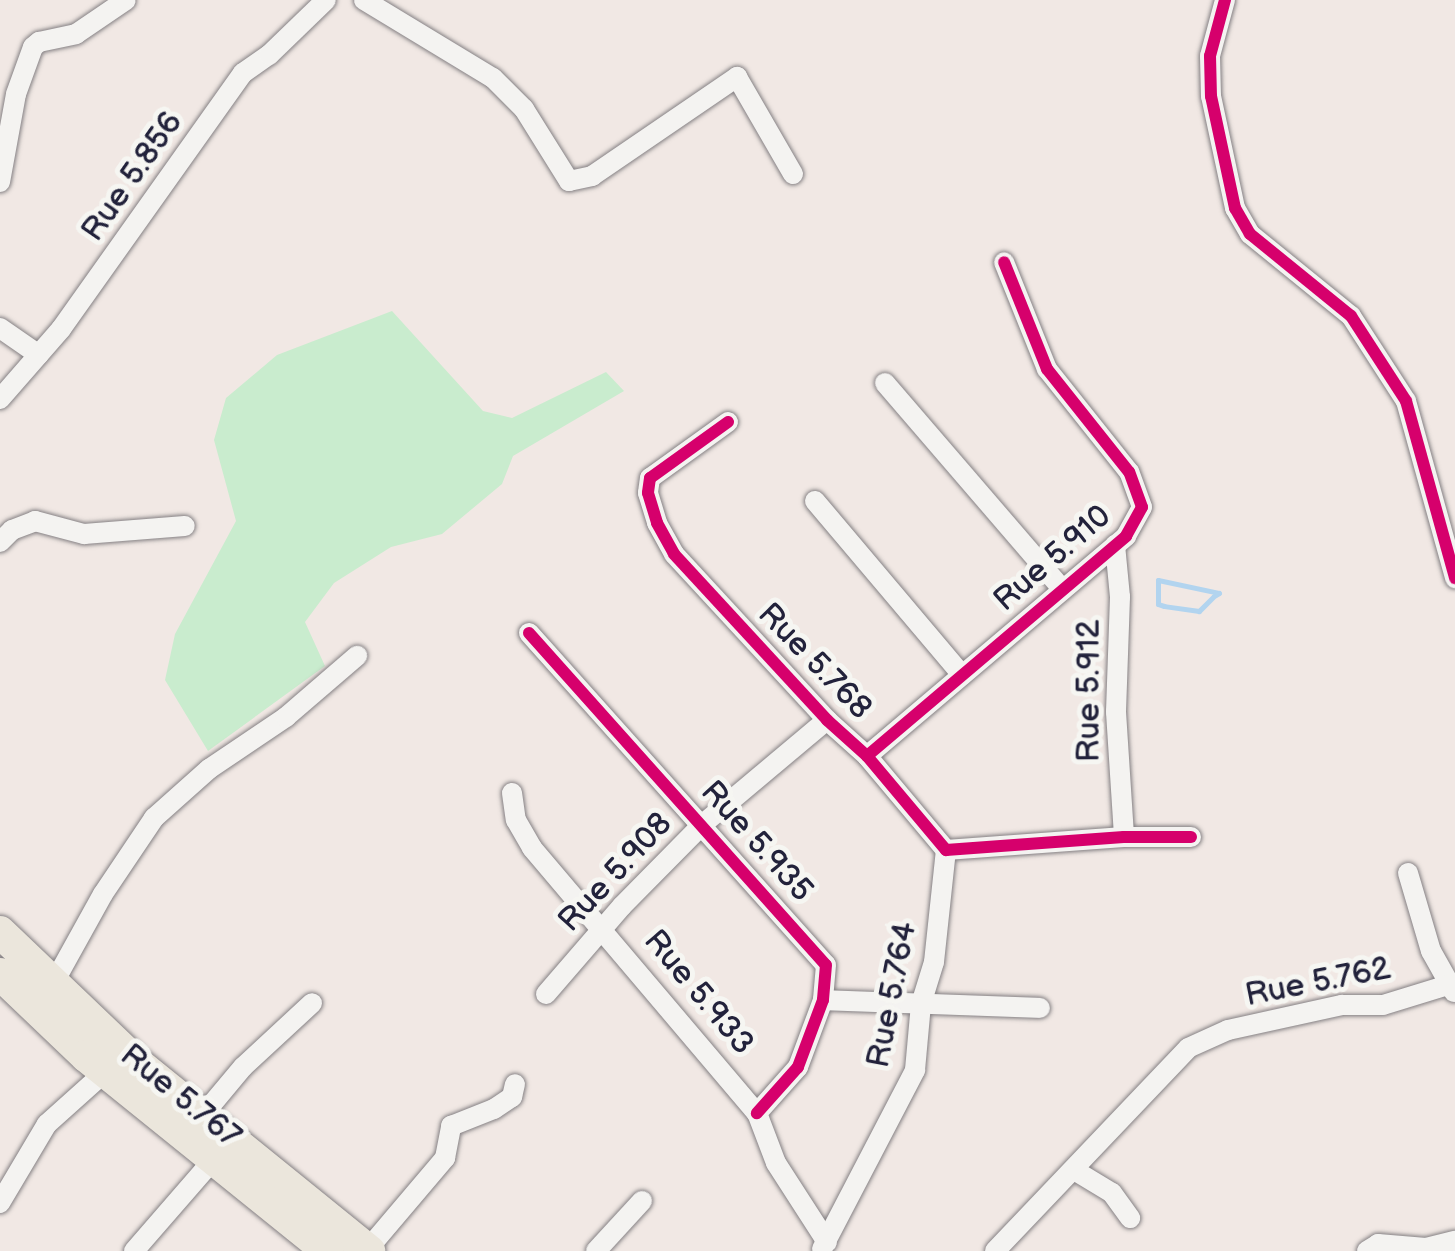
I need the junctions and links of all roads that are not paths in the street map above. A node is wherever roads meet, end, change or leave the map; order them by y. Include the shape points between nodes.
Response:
1 (126, 0) edge
2 (326, 0) edge
3 (364, 0) edge
4 (1225, 0) edge
5 (793, 174) dead end
6 (0, 182) edge
7 (1004, 262) dead end
8 (0, 328) edge
9 (39, 355) junction
10 (885, 383) dead end
11 (0, 399) edge
12 (728, 422) dead end
13 (815, 501) dead end
14 (186, 526) dead end
15 (0, 542) edge
16 (1115, 546) junction
17 (1455, 578) edge
18 (1062, 589) junction
19 (529, 633) dead end
20 (356, 656) dead end
21 (962, 675) junction
22 (827, 720) junction
23 (868, 756) junction
24 (512, 792) dead end
25 (703, 824) junction
26 (1191, 836) dead end
27 (1124, 837) junction
28 (946, 850) junction
29 (1408, 873) dead end
30 (603, 927) junction
31 (0, 932) edge
32 (0, 974) edge
33 (52, 986) junction
34 (1451, 989) edge
35 (546, 994) dead end
36 (824, 1000) junction
37 (312, 1002) dead end
38 (921, 1004) junction
39 (1040, 1008) dead end
40 (106, 1071) junction
41 (514, 1084) dead end
42 (757, 1114) junction
43 (202, 1116) junction
44 (214, 1159) junction
45 (1074, 1170) junction
46 (642, 1201) dead end
47 (0, 1203) edge
48 (1130, 1218) dead end
49 (1455, 1240) edge
50 (824, 1246) edge
51 (368, 1250) edge
52 (134, 1251) edge
53 (328, 1251) edge
54 (596, 1251) edge
55 (995, 1251) edge
56 (1367, 1251) edge

1 - 6 street via 76,34 33,47 16,94
2 - 9 street, Rue 5.856 via 242,73
3 - 5 street via 492,78 524,110 569,181 592,176 737,77
4 - 17 street via 1210,56 1235,208 1250,234 1351,316 1398,388
7 - 16 street, Rue 5.910 via 1047,370 1138,488 1137,522
8 - 9 street
9 - 11 street, Rue 5.856
10 - 18 street
12 - 22 street, Rue 5.768 via 650,478 648,493 674,554
13 - 21 street
14 - 15 street via 84,534 35,521
16 - 18 street, Rue 5.910
16 - 27 street, Rue 5.912
18 - 21 street, Rue 5.910
19 - 25 street, Rue 5.935
20 - 33 street via 154,818
21 - 23 street, Rue 5.910
22 - 23 street, Rue 5.768
22 - 25 street, Rue 5.908
23 - 28 street, Rue 5.768
24 - 30 street, Rue 5.933 via 516,820 532,848
25 - 30 street, Rue 5.908
25 - 36 street, Rue 5.935 via 823,959
26 - 27 street
27 - 28 street
28 - 38 street, Rue 5.764 via 934,962
29 - 34 street via 1430,951
30 - 35 street, Rue 5.908
30 - 42 street, Rue 5.933
31 - 33 highway, Rue 5.767
32 - 40 highway
33 - 43 highway, Rue 5.767
34 - 45 street, Rue 5.762 via 1382,1005 1342,1005 1211,1036 1168,1065
36 - 38 street
36 - 42 street, Rue 5.935 via 798,1067
37 - 43 street
38 - 39 street
38 - 50 street, Rue 5.764 via 915,1070
40 - 44 highway
40 - 47 street via 47,1124
41 - 51 street via 512,1096 494,1108 451,1126 445,1158
42 - 50 street, Rue 5.933 via 776,1163
43 - 51 highway, Rue 5.767
44 - 52 street
44 - 53 highway
45 - 48 street via 1112,1194
45 - 55 street, Rue 5.762
46 - 54 street
49 - 56 street via 1426,1248 1378,1244

